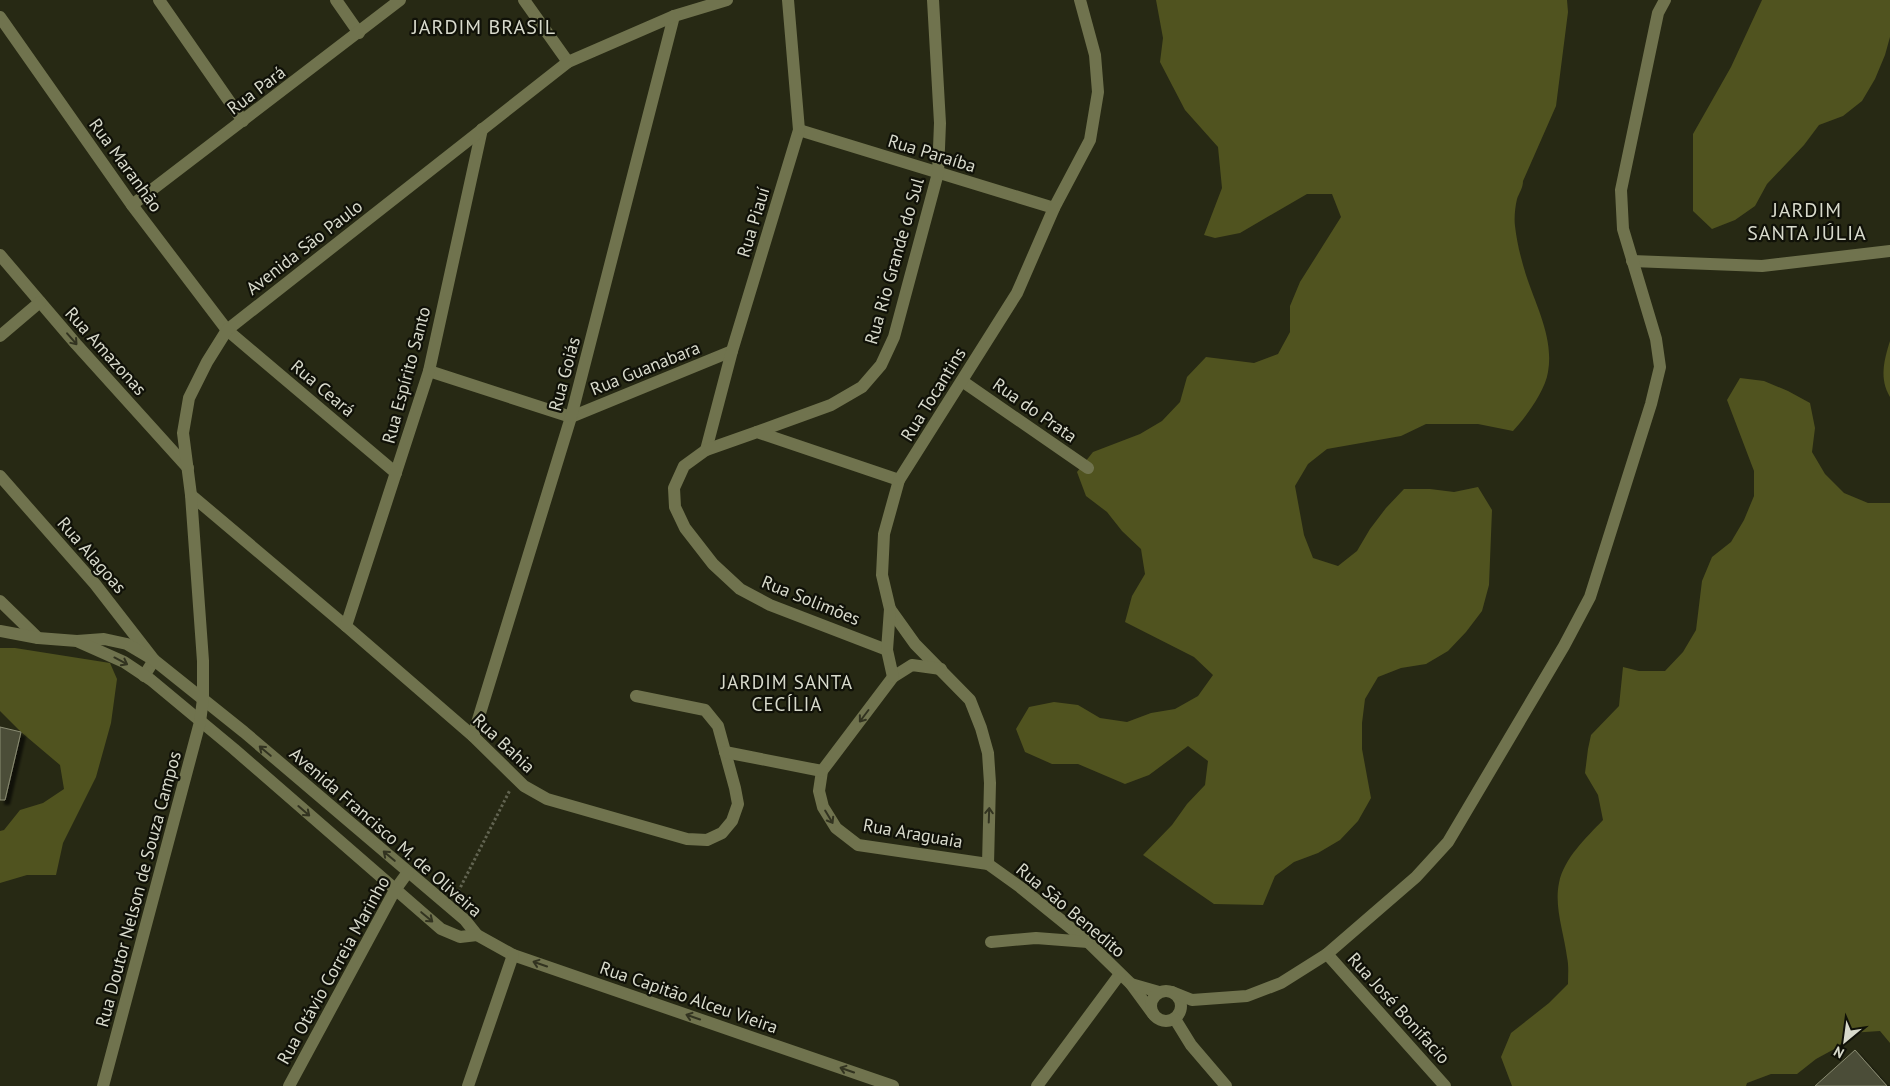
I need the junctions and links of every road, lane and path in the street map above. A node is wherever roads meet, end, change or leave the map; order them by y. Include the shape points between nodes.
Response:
1 (159, 0) edge
2 (336, 0) edge
3 (400, 0) edge
4 (524, 0) edge
5 (727, 0) edge
6 (788, 0) edge
7 (933, 0) edge
8 (1080, 0) edge
9 (1665, 0) edge
10 (674, 16) junction
11 (0, 17) edge
12 (359, 33) junction
13 (568, 62) junction
14 (243, 121) junction
15 (482, 129) junction
16 (799, 130) junction
17 (938, 173) junction
18 (132, 205) junction
19 (1054, 208) junction
20 (1890, 251) edge
21 (0, 255) edge
22 (1632, 262) junction
23 (40, 302) junction
24 (227, 330) junction
25 (0, 336) edge
26 (732, 351) junction
27 (429, 371) junction
28 (962, 381) junction
29 (571, 417) junction
30 (757, 432) junction
31 (706, 450) junction
32 (188, 468) junction
33 (1088, 468) dead end
34 (396, 473) junction
35 (0, 476) edge
36 (899, 480) junction
37 (191, 495) junction
38 (0, 601) edge
39 (890, 609) junction
40 (346, 626) junction
41 (0, 631) edge
42 (38, 638) junction
43 (77, 640) junction
44 (887, 650) junction
45 (154, 660) junction
46 (941, 669) junction
47 (144, 676) junction
48 (893, 677) junction
49 (636, 696) dead end
50 (203, 699) junction
51 (200, 722) junction
52 (473, 736) junction
53 (725, 752) junction
54 (822, 771) junction
55 (515, 778) junction
56 (988, 864) junction
57 (408, 872) junction
58 (395, 890) junction
59 (450, 908) junction
60 (477, 935) junction
61 (991, 942) dead end
62 (1088, 942) junction
63 (1327, 954) junction
64 (513, 955) junction
65 (1120, 974) junction
66 (1131, 984) junction
67 (1166, 992) junction
68 (1192, 1000) junction
69 (1153, 1014) junction
70 (1178, 1015) junction
71 (103, 1086) edge
72 (289, 1086) edge
73 (468, 1086) edge
74 (893, 1086) edge
75 (1037, 1086) edge
76 (1226, 1086) edge
77 (1445, 1086) edge

1 - 14 street
2 - 12 street
3 - 12 street, Rua Pará
4 - 13 street
5 - 10 street, Avenida São Paulo
6 - 16 street, Rua Piauí
7 - 17 street, Rua Rio Grande do Sul via 940,123
8 - 19 street, Rua Tocantins via 1095,55 1098,92 1090,140
9 - 22 street via 1658,13 1621,190 1623,230
10 - 13 street, Avenida São Paulo
10 - 29 street, Rua Goiás
11 - 18 street, Rua Maranhão
12 - 14 street, Rua Pará
13 - 15 street, Avenida São Paulo
14 - 18 street, Rua Pará
15 - 24 street, Avenida São Paulo
15 - 27 street, Rua Espírito Santo
16 - 17 street, Rua Paraíba
16 - 26 street, Rua Piauí
17 - 19 street, Rua Paraíba
17 - 30 street, Rua Rio Grande do Sul via 894,337 881,365 862,387 831,405
18 - 24 street, Rua Maranhão
19 - 28 street, Rua Tocantins via 1017,294
20 - 22 street via 1762,266
21 - 23 street, Rua Amazonas
22 - 63 street via 1656,339 1660,367 1590,597 1448,842 1416,877
23 - 25 street
23 -> 32 street, Rua Amazonas
24 - 32 street, Avenida São Paulo via 190,398 183,433
24 - 34 street, Rua Ceará
26 - 29 street, Rua Guanabara
26 - 31 street, Rua Piauí
27 - 29 street
27 - 34 street, Rua Espírito Santo
28 - 33 street, Rua do Prata
28 - 36 street, Rua Tocantins
29 - 52 street, Rua Goiás
30 - 31 street, Rua Solimões
30 - 36 street
31 - 44 street, Rua Solimões via 684,466 674,488 674,507 685,528 714,564 740,589 770,605
32 - 37 street, Avenida São Paulo
34 - 40 street, Rua Espírito Santo
35 - 45 street, Rua Alagoas via 95,584
36 - 39 street, Rua Tocantins via 884,534 882,575
37 - 40 street, Rua Bahia
37 - 50 street, Avenida São Paulo
38 - 42 street
39 - 44 street, Rua Tocantins
39 - 46 street, Rua Tocantins via 915,644
40 - 52 street, Rua Bahia
41 - 42 street, Avenida Francisco M. de Oliveira
42 - 43 street, Avenida Francisco M. de Oliveira
43 - 45 street, Avenida Francisco M. de Oliveira via 104,639 127,644
43 -> 47 street, Avenida Francisco M. de Oliveira via 124,662
44 - 48 street, Rua Tocantins
45 - 47 street
45 - 50 street, Avenida Francisco M. de Oliveira
46 - 48 street via 912,665
56 -> 46 street, Rua Tocantins via 988,753 970,700
47 - 51 street, Avenida Francisco M. de Oliveira
48 -> 54 street
49 - 53 street, Rua Bahia via 705,710 718,726
50 - 51 street, Rua Doutor Nelson de Souza Campos
57 -> 50 street, Avenida Francisco M. de Oliveira
51 -> 58 street, Avenida Francisco M. de Oliveira
51 - 71 street, Rua Doutor Nelson de Souza Campos
52 - 55 street, Rua Bahia
53 - 54 street
53 - 55 street, Rua Bahia via 738,804 732,821 722,833 707,840 687,839 547,799
54 -> 56 street, Rua Araguaia via 819,791 823,808 836,828 858,845
55 - 59 path
56 - 62 street, Rua São Benedito
57 - 58 street, Rua Otávio Correia Marinho
57 - 59 street, Avenida Francisco M. de Oliveira
58 -> 60 street, Avenida Francisco M. de Oliveira via 441,929 460,937
58 - 72 street, Rua Otávio Correia Marinho
59 - 60 street, Avenida Francisco M. de Oliveira via 466,920
60 - 64 street, Rua Capitão Alceu Vieira
61 - 62 street via 1036,938
62 - 65 street, Rua São Benedito
63 - 68 street via 1281,984 1247,996
63 - 77 street, Rua José Bonifacio
64 - 73 street
74 -> 64 street, Rua Capitão Alceu Vieira
65 - 66 street, Rua São Benedito
65 - 75 street
66 - 67 street, Rua São Benedito
66 - 69 street, Rua São Benedito
67 - 68 street, Rua São Benedito
67 - 69 street via 1151,1002
67 - 70 street via 1180,1000
68 - 70 street
69 - 70 street via 1162,1022
70 - 76 street via 1191,1045

